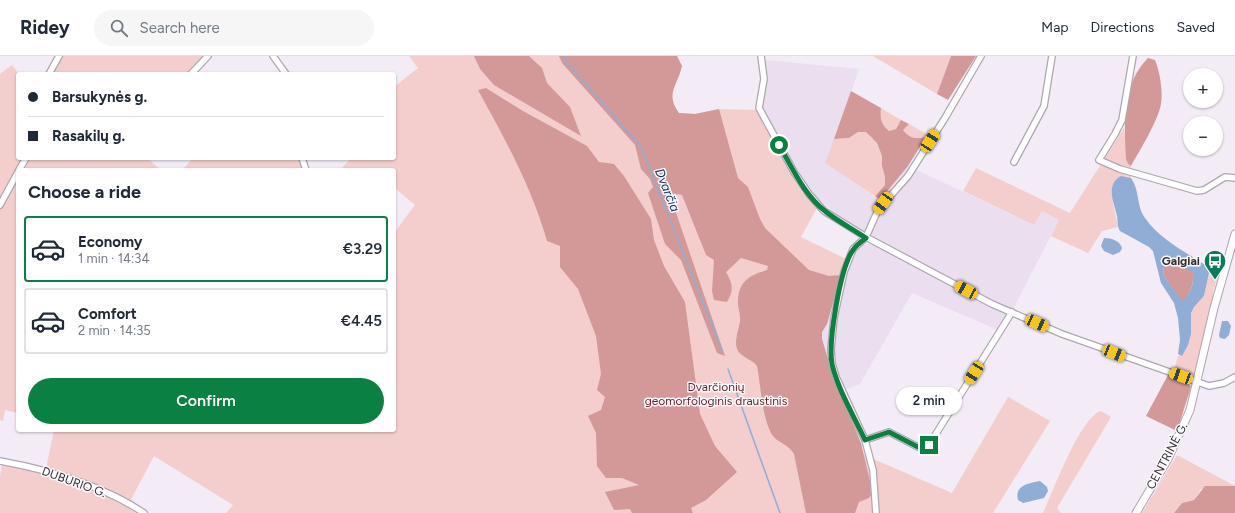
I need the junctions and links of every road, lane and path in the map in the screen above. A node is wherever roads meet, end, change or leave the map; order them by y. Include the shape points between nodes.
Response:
1 (59, 56) edge
2 (208, 56) edge
3 (273, 56) edge
4 (761, 56) edge
5 (981, 56) edge
6 (1052, 56) edge
7 (1133, 56) edge
8 (50, 72) edge
9 (193, 72) edge
10 (285, 72) edge
11 (1014, 162) dead end
12 (16, 176) edge
13 (1235, 178) edge
14 (0, 205) edge
15 (1235, 234) edge
16 (866, 238) junction
17 (1012, 312) junction
18 (1235, 377) edge
19 (1198, 382) junction
20 (865, 440) junction
21 (0, 461) edge
22 (144, 513) edge
23 (876, 513) edge
24 (1136, 513) edge

1 - 8 street
2 - 9 street
3 - 10 street
4 - 16 street via 764,79 759,108 794,172 824,211
5 - 16 street via 908,176 878,210
6 - 11 street via 1044,106
7 - 13 street via 1122,120 1099,160 1120,169 1197,191 1204,190 1225,177
12 - 14 street
15 - 19 main road, CENTRINĖ G. via 1214,308
16 - 17 street
16 - 20 street via 853,249 848,258 834,318 831,349 836,377
17 - 19 street via 1062,334
17 - 20 street via 929,445 918,447 889,432
18 - 19 street via 1212,386
19 - 24 main road, CENTRINĖ G. via 1177,442
20 - 23 street via 873,470
21 - 22 street, DUBURIO G. via 45,471 77,482 104,492

